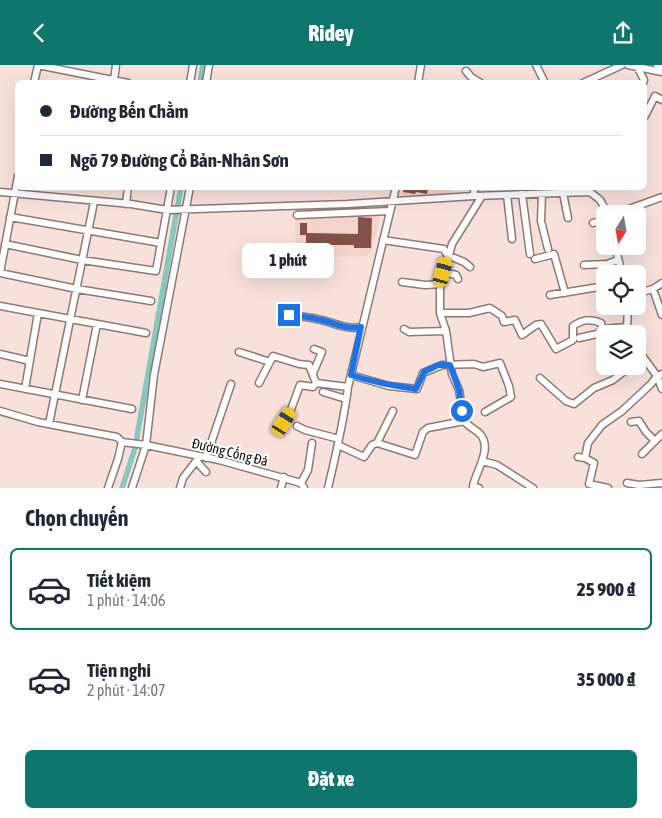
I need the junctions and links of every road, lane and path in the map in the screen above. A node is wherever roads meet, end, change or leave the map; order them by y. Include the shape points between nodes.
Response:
1 (38, 65) edge
2 (116, 65) edge
3 (193, 65) edge
4 (209, 65) edge
5 (421, 65) edge
6 (536, 65) edge
7 (622, 65) edge
8 (628, 65) edge
9 (657, 65) edge
10 (638, 68) junction
11 (662, 70) edge
12 (466, 71) dead end
13 (600, 79) edge
14 (35, 80) edge
15 (114, 80) joint
16 (190, 80) edge
17 (206, 80) edge
18 (418, 80) edge
19 (476, 80) edge
20 (544, 80) edge
21 (644, 80) edge
22 (662, 100) edge
23 (647, 111) edge
24 (15, 190) edge
25 (128, 190) edge
26 (170, 190) edge
27 (190, 190) edge
28 (395, 190) edge
29 (475, 190) edge
30 (589, 190) edge
31 (561, 191) edge
32 (0, 192) edge
33 (14, 194) junction
34 (542, 194) junction
35 (507, 195) junction
36 (522, 195) junction
37 (478, 196) junction
38 (662, 197) edge
39 (94, 202) junction
40 (393, 202) junction
41 (126, 204) junction
42 (348, 204) junction
43 (603, 205) edge
44 (640, 205) edge
45 (187, 209) junction
46 (167, 210) junction
47 (390, 211) junction
48 (348, 213) junction
49 (297, 215) dead end
50 (10, 217) junction
51 (568, 218) dead end
52 (596, 222) edge
53 (593, 223) dead end
54 (88, 231) junction
55 (512, 239) dead end
56 (384, 240) junction
57 (161, 243) junction
58 (5, 244) junction
59 (548, 249) dead end
60 (448, 255) junction
61 (617, 255) edge
62 (82, 260) junction
63 (618, 261) junction
64 (584, 265) dead end
65 (619, 265) edge
66 (470, 267) dead end
67 (443, 272) junction
68 (0, 273) edge
69 (458, 279) dead end
70 (402, 282) dead end
71 (662, 283) edge
72 (440, 284) junction
73 (596, 288) edge
74 (77, 289) junction
75 (653, 289) junction
76 (646, 291) edge
77 (565, 293) junction
78 (550, 295) dead end
79 (151, 301) dead end
80 (0, 306) edge
81 (38, 313) junction
82 (440, 313) junction
83 (289, 315) dead end
84 (662, 315) edge
85 (71, 319) junction
86 (96, 324) junction
87 (602, 325) edge
88 (361, 327) junction
89 (404, 329) dead end
90 (446, 331) junction
91 (146, 333) dead end
92 (596, 334) edge
93 (579, 338) dead end
94 (314, 349) dead end
95 (239, 352) dead end
96 (0, 354) edge
97 (30, 361) junction
98 (270, 362) junction
99 (646, 364) edge
100 (450, 365) junction
101 (313, 373) junction
102 (351, 375) junction
103 (619, 375) edge
104 (659, 375) edge
105 (540, 378) dead end
106 (259, 383) dead end
107 (316, 383) junction
108 (0, 384) edge
109 (232, 384) dead end
110 (348, 387) junction
111 (25, 389) junction
112 (662, 389) edge
113 (323, 392) dead end
114 (56, 395) junction
115 (346, 399) junction
116 (82, 400) junction
117 (132, 409) dead end
118 (0, 411) edge
119 (393, 411) dead end
120 (485, 411) dead end
121 (464, 421) junction
122 (631, 422) dead end
123 (49, 424) junction
124 (297, 426) dead end
125 (281, 428) dead end
126 (662, 434) edge
127 (655, 441) junction
128 (338, 442) junction
129 (125, 443) junction
130 (312, 443) dead end
131 (377, 443) junction
132 (146, 445) junction
133 (642, 454) dead end
134 (578, 457) dead end
135 (585, 458) junction
136 (201, 459) junction
137 (482, 461) junction
138 (206, 472) dead end
139 (284, 477) junction
140 (627, 483) dead end
141 (662, 483) edge
142 (303, 485) edge
143 (588, 486) edge
144 (475, 487) edge
145 (108, 488) edge
146 (132, 488) edge
147 (180, 488) edge
148 (281, 488) edge
149 (328, 488) edge
150 (533, 488) edge
151 (608, 488) edge

1 - 14 street
1 - 15 street
2 - 15 street
3 - 16 street
4 - 17 street
5 - 18 street
6 - 20 street
7 - 13 street
8 - 10 street
9 - 11 street
10 - 11 street
10 - 21 street
12 - 19 street
22 - 23 street via 655,96
24 - 33 street
25 - 41 street
26 - 46 street
27 - 45 street
28 - 40 street
29 - 37 street
30 - 31 street
30 - 43 street
31 - 34 street
31 - 51 street
32 - 33 street
33 - 39 street
33 - 50 street
34 - 36 street
34 - 59 street via 541,221
35 - 36 street
35 - 37 street
35 - 55 street
36 - 77 street via 532,257 554,254
37 - 40 street
37 - 60 street
38 - 44 street
39 - 41 street
39 - 54 street
40 - 42 street
40 - 47 street
41 - 46 street
42 - 45 street
42 - 48 street
45 - 46 street
45 - 132 street via 154,375
46 - 57 street
47 - 48 street
47 - 56 street
48 - 49 street
50 - 54 street
50 - 58 street
52 - 53 street
54 - 57 street
54 - 62 street
56 - 60 street via 444,249
56 - 88 street
57 - 62 street via 156,271
58 - 62 street
58 - 68 street
60 - 66 street
60 - 67 street
61 - 63 street
62 - 74 street
63 - 64 street
63 - 65 street
67 - 69 street via 456,275
67 - 72 street
68 - 74 street
70 - 72 street
71 - 75 street
72 - 82 street
73 - 77 street
74 - 79 street
74 - 85 street
75 - 76 street
75 - 84 street
77 - 78 street
80 - 81 street
81 - 85 street
81 - 97 street
82 - 87 street via 469,313 490,308 502,316 504,322 515,320 522,335 541,324 556,349 573,340 573,326 581,321 594,320
82 - 90 street
83 - 88 street via 319,319 353,329
85 - 86 street
85 - 114 street
86 - 91 street
86 - 116 street
88 - 102 street
89 - 90 street via 409,332
90 - 100 street
92 - 93 street
94 - 101 street via 322,352
95 - 98 street
96 - 97 street
97 - 111 street
98 - 101 street via 273,356 309,365
98 - 106 street
99 - 104 street
100 - 102 street via 438,365 424,372 416,389
100 - 120 street via 482,367 500,363 511,397
100 - 121 street via 459,390
101 - 107 street
102 - 110 street
103 - 105 street via 594,388 574,404
104 - 112 street
104 - 135 street via 622,411 602,425 588,443
107 - 110 street
107 - 125 street via 313,387 300,385
108 - 111 street
109 - 136 street
110 - 115 street
111 - 114 street
113 - 115 street
114 - 116 street
114 - 123 street
115 - 128 street
116 - 117 street
118 - 123 street, Đường Cống Đá
119 - 131 street
121 - 131 street via 428,428 423,432 416,455
121 - 137 street via 482,439
122 - 127 street via 639,421
123 - 129 street, Đường Cống Đá via 116,437
124 - 128 street
126 - 127 street
127 - 133 street
128 - 131 street via 364,457
128 - 149 street
129 - 132 street, Đường Cống Đá
129 - 145 street
130 - 142 street
132 - 136 street, Đường Cống Đá
132 - 146 street
134 - 135 street
135 - 143 street via 594,463
136 - 138 street
136 - 139 street, Đường Cống Đá
136 - 147 street via 183,477
137 - 144 street
137 - 150 street via 497,465
139 - 142 street, Đường Cống Đá
139 - 148 street
140 - 141 street
143 - 151 street

